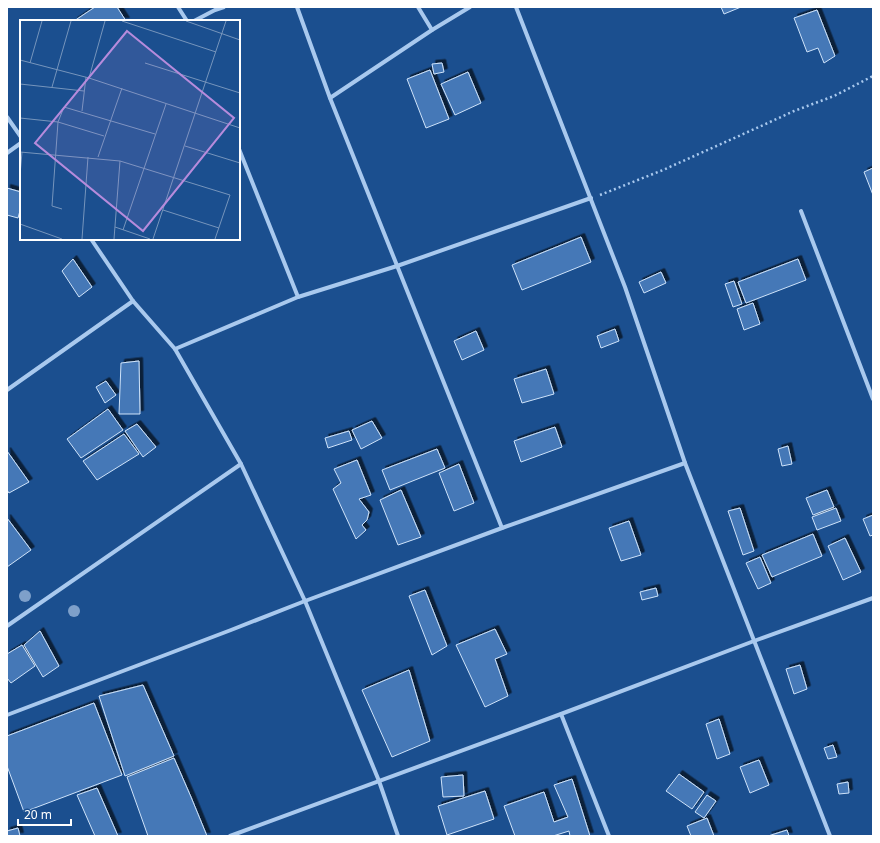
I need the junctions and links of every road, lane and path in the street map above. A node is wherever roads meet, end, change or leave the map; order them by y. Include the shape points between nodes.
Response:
1 (178, 7) edge
2 (224, 7) edge
3 (297, 7) edge
4 (418, 7) edge
5 (470, 7) edge
6 (516, 7) edge
7 (186, 20) edge
8 (196, 20) edge
9 (432, 30) junction
10 (873, 76) edge
11 (330, 98) junction
12 (7, 117) edge
13 (20, 136) edge
14 (20, 144) edge
15 (240, 152) edge
16 (7, 153) edge
17 (591, 198) junction
18 (802, 211) dead end
19 (92, 240) edge
20 (397, 266) junction
21 (298, 297) junction
22 (133, 300) junction
23 (175, 349) junction
24 (7, 390) edge
25 (873, 399) edge
26 (685, 463) junction
27 (240, 464) junction
28 (502, 528) junction
29 (873, 598) edge
30 (305, 600) junction
31 (7, 626) edge
32 (754, 641) junction
33 (561, 714) junction
34 (7, 715) edge
35 (379, 781) junction
36 (230, 836) edge
37 (398, 836) edge
38 (609, 836) edge
39 (830, 836) edge

1 - 7 street
2 - 8 street
3 - 11 street
4 - 9 street
5 - 9 street
6 - 17 street
9 - 11 street
10 - 17 path via 834,96 794,110 663,170
11 - 20 street
12 - 13 street
14 - 16 street
15 - 21 street
17 - 20 street
17 - 26 street via 625,287
18 - 25 street
19 - 22 street
20 - 21 street
20 - 28 street
21 - 23 street
22 - 23 street
22 - 24 street
23 - 27 street
26 - 28 street
26 - 32 street
27 - 30 street
27 - 31 street
28 - 30 street
29 - 32 street
30 - 34 street
30 - 35 street
32 - 33 street
32 - 39 street
33 - 35 street
33 - 38 street
35 - 36 street
35 - 37 street

